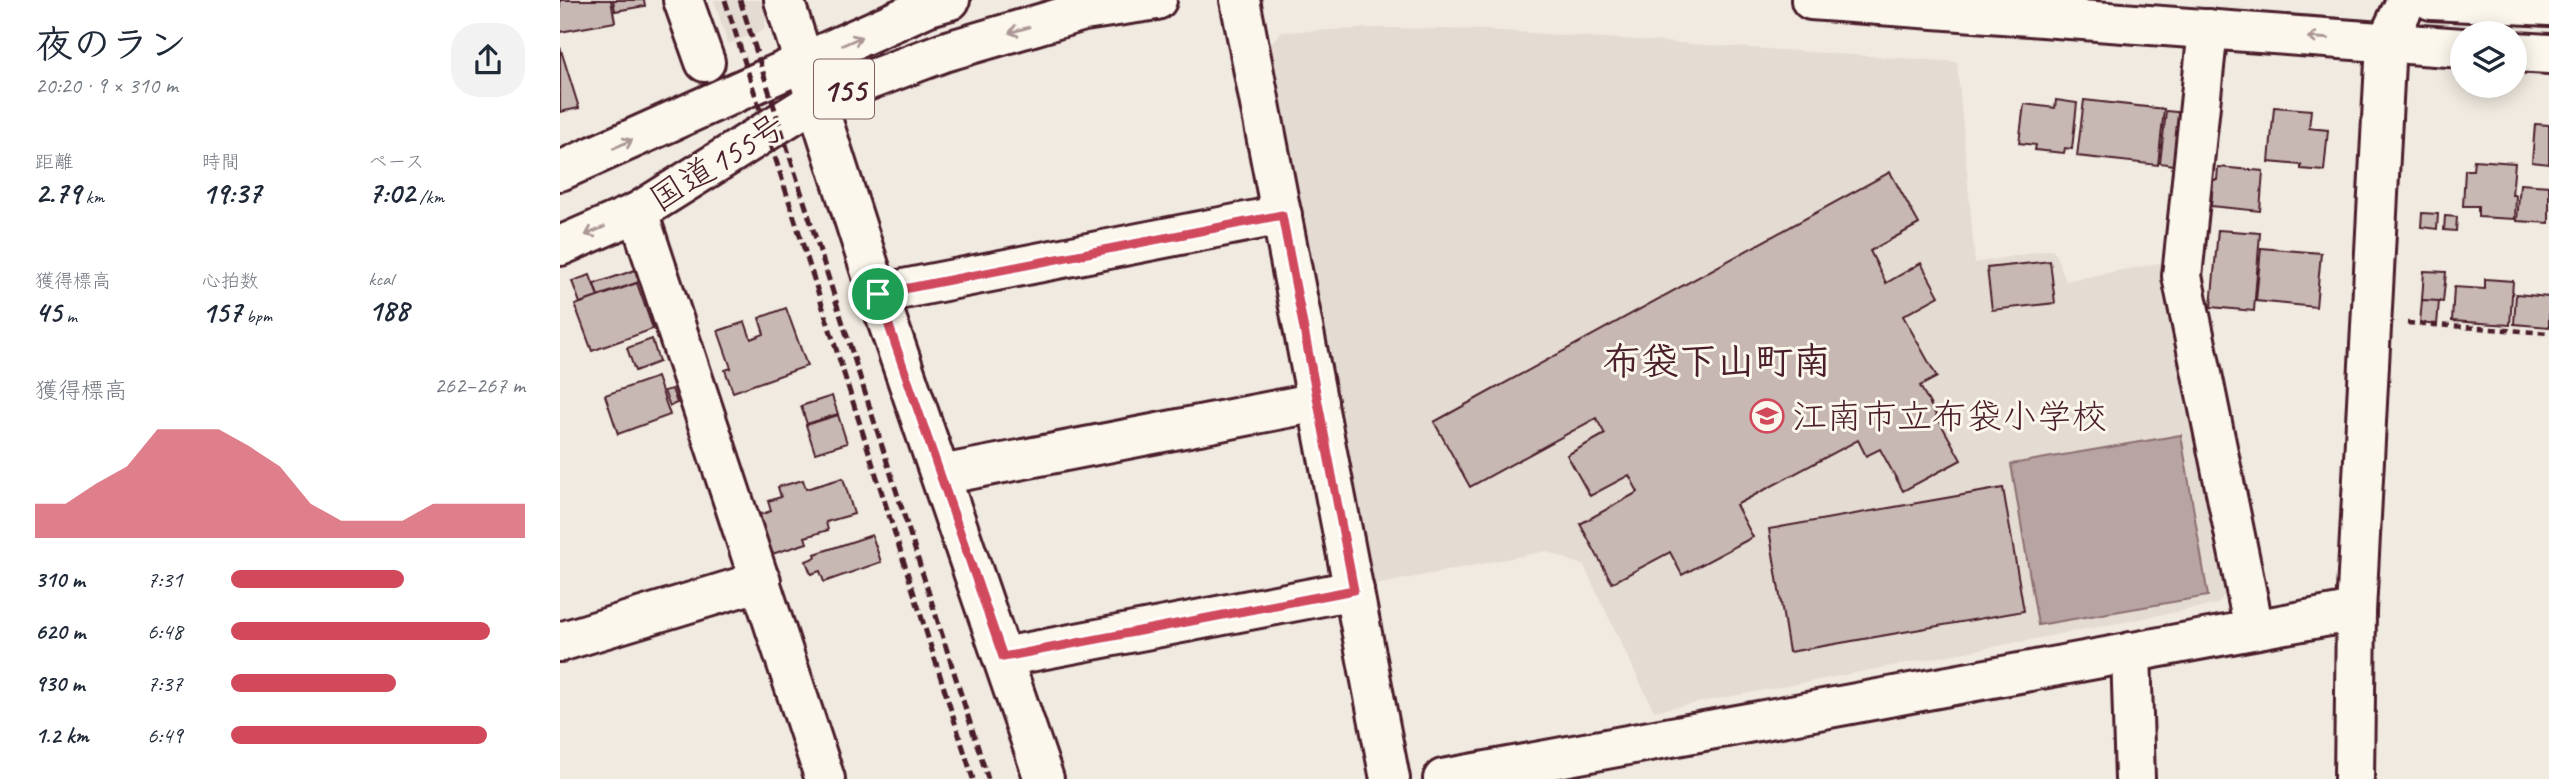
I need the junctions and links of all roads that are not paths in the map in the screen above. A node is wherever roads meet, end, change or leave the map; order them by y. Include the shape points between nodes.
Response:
1 (683, 0) edge
2 (785, 0) edge
3 (950, 0) edge
4 (1157, 0) edge
5 (1240, 0) edge
6 (1811, 0) edge
7 (2407, 0) edge
8 (2431, 0) edge
9 (2549, 6) edge
10 (2208, 29) junction
11 (2386, 43) junction
12 (2450, 47) edge
13 (2527, 53) edge
14 (2549, 54) edge
15 (705, 62) dead end
16 (804, 62) junction
17 (816, 100) junction
18 (560, 171) edge
19 (638, 212) junction
20 (1282, 215) junction
21 (560, 246) edge
22 (878, 294) junction
23 (1318, 402) junction
24 (941, 475) junction
25 (761, 581) junction
26 (1354, 590) junction
27 (2356, 611) junction
28 (2253, 629) junction
29 (560, 642) edge
30 (2131, 652) junction
31 (1003, 657) junction
32 (825, 779) edge
33 (1044, 779) edge
34 (1390, 779) edge
35 (1443, 779) edge
36 (2135, 779) edge
37 (2354, 779) edge

1 - 15 main road
2 - 16 main road
16 -> 3 main road, 国道155号 / 155
4 -> 17 main road, 国道155号 / 155 via 1084,10 944,52
5 - 20 main road
6 - 10 main road
7 - 11 main road
8 - 9 main road
11 -> 10 main road
10 - 28 main road via 2182,276
11 - 12 main road
11 - 27 main road
13 - 14 main road
16 - 17 main road
18 -> 16 main road, 国道155号 / 155
17 - 19 main road, 国道155号 / 155
17 - 22 main road
19 -> 21 main road, 国道155号 / 155
19 - 25 main road
20 - 22 main road
20 - 23 main road
22 - 24 main road
23 - 24 main road
23 - 26 main road
24 - 31 main road
25 - 29 main road
25 - 32 main road
26 - 31 main road
26 - 34 main road
27 - 28 main road
27 - 37 main road
28 - 30 main road
30 - 35 main road
30 - 36 main road
31 - 33 main road

